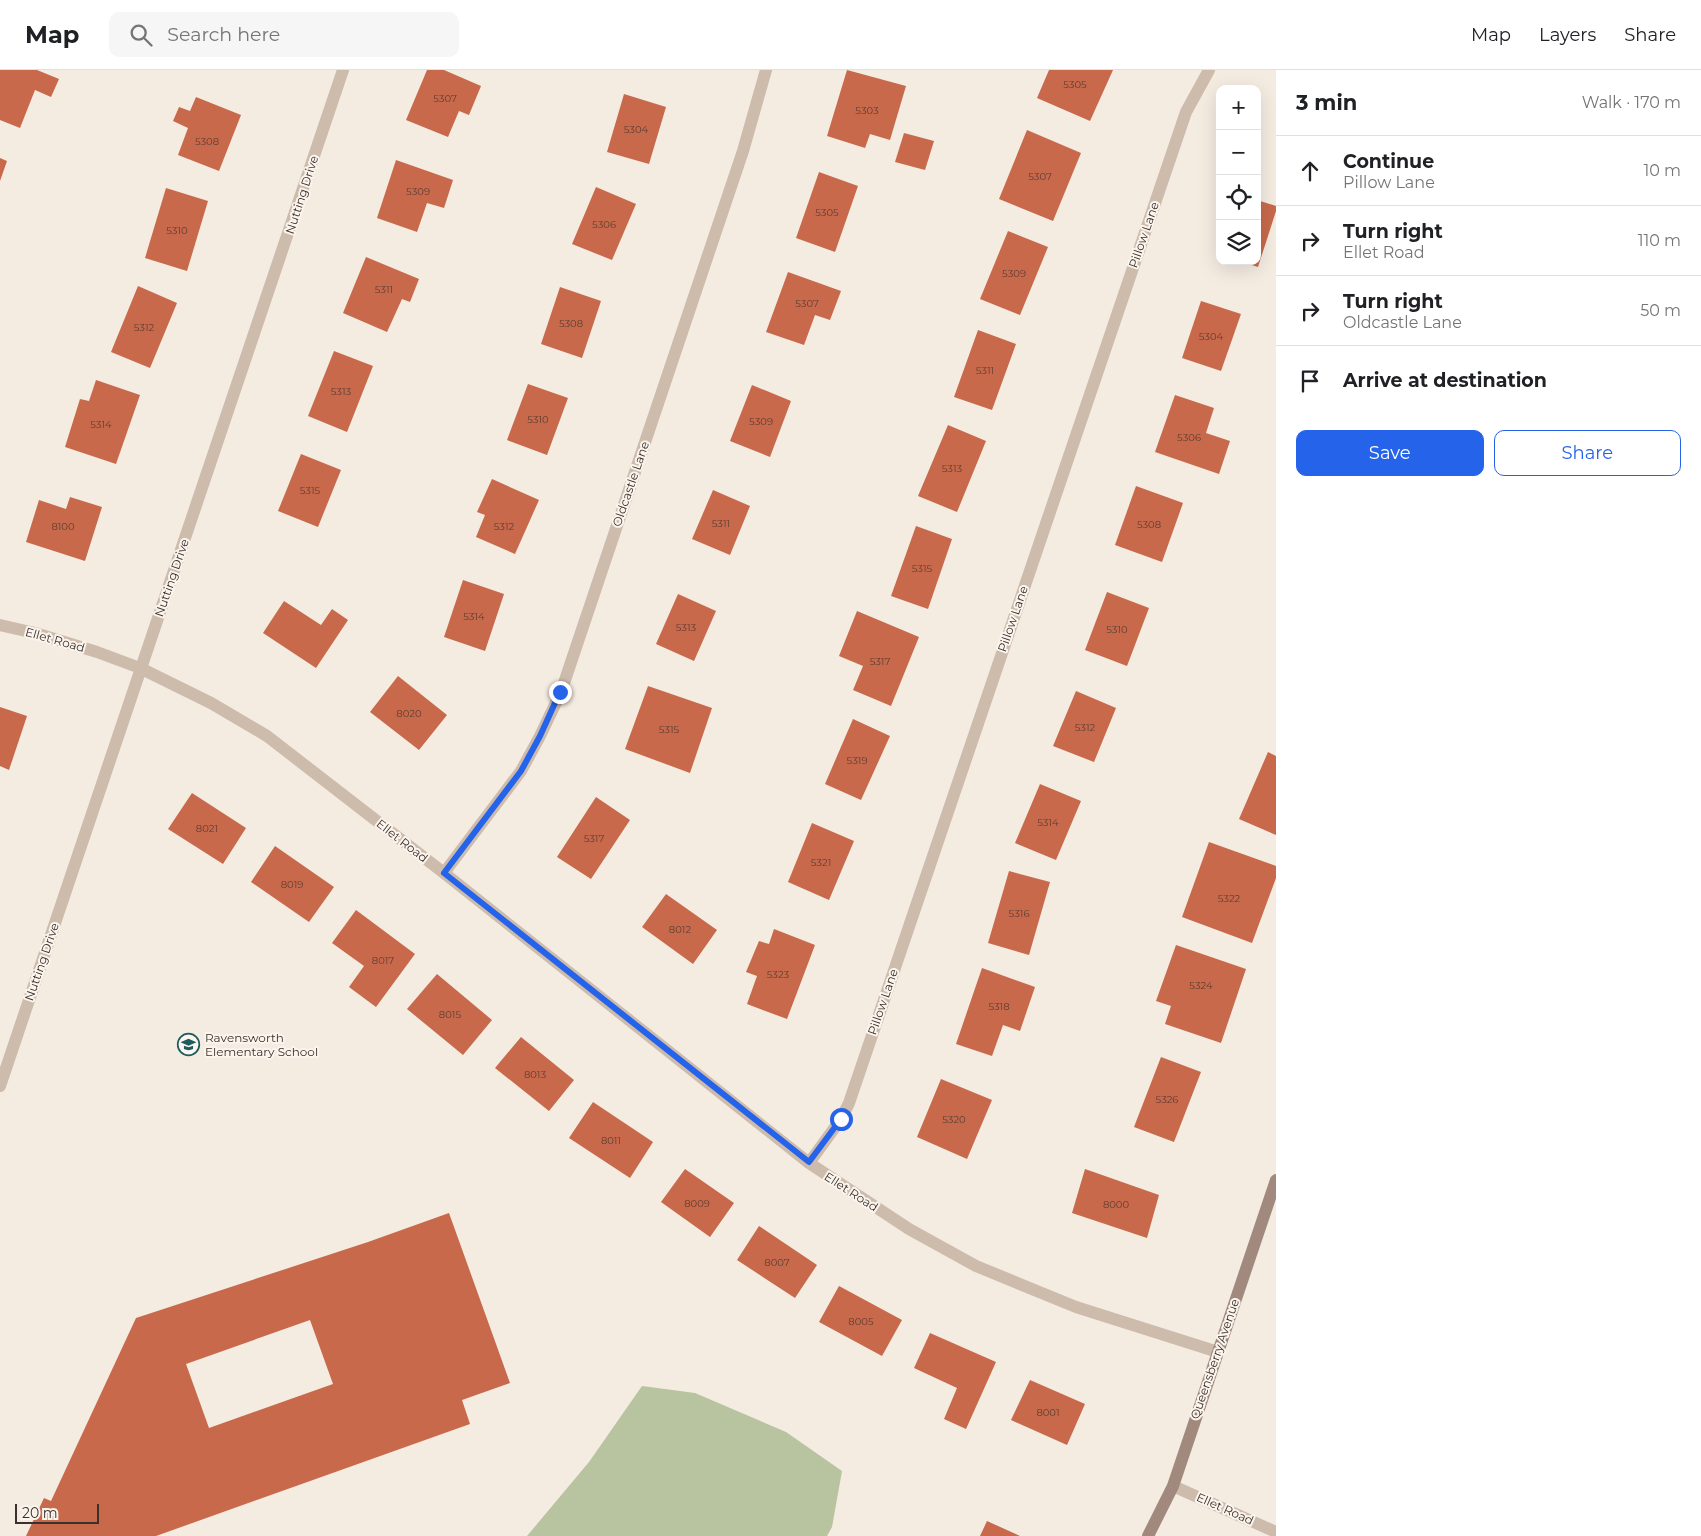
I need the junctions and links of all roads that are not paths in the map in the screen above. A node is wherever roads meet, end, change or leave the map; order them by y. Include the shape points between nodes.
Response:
1 (343, 70) edge
2 (766, 70) edge
3 (1209, 70) edge
4 (0, 625) edge
5 (140, 668) junction
6 (444, 873) junction
7 (0, 1086) edge
8 (809, 1162) junction
9 (1276, 1180) edge
10 (1218, 1352) junction
11 (1173, 1486) junction
12 (1276, 1532) edge
13 (1148, 1536) edge

1 - 5 street, Nutting Drive
2 - 6 street, Oldcastle Lane via 743,151 560,692 521,771
3 - 8 street, Pillow Lane via 1182,122 849,1103
4 - 5 street, Ellet Road
5 - 6 street, Ellet Road via 266,736
5 - 7 street, Nutting Drive
6 - 8 street, Ellet Road
8 - 10 street, Ellet Road via 908,1229 976,1266 1076,1307
9 - 10 street, Queensberry Avenue
10 - 11 street, Queensberry Avenue
11 - 12 street, Ellet Road
11 - 13 street, Queensberry Avenue

